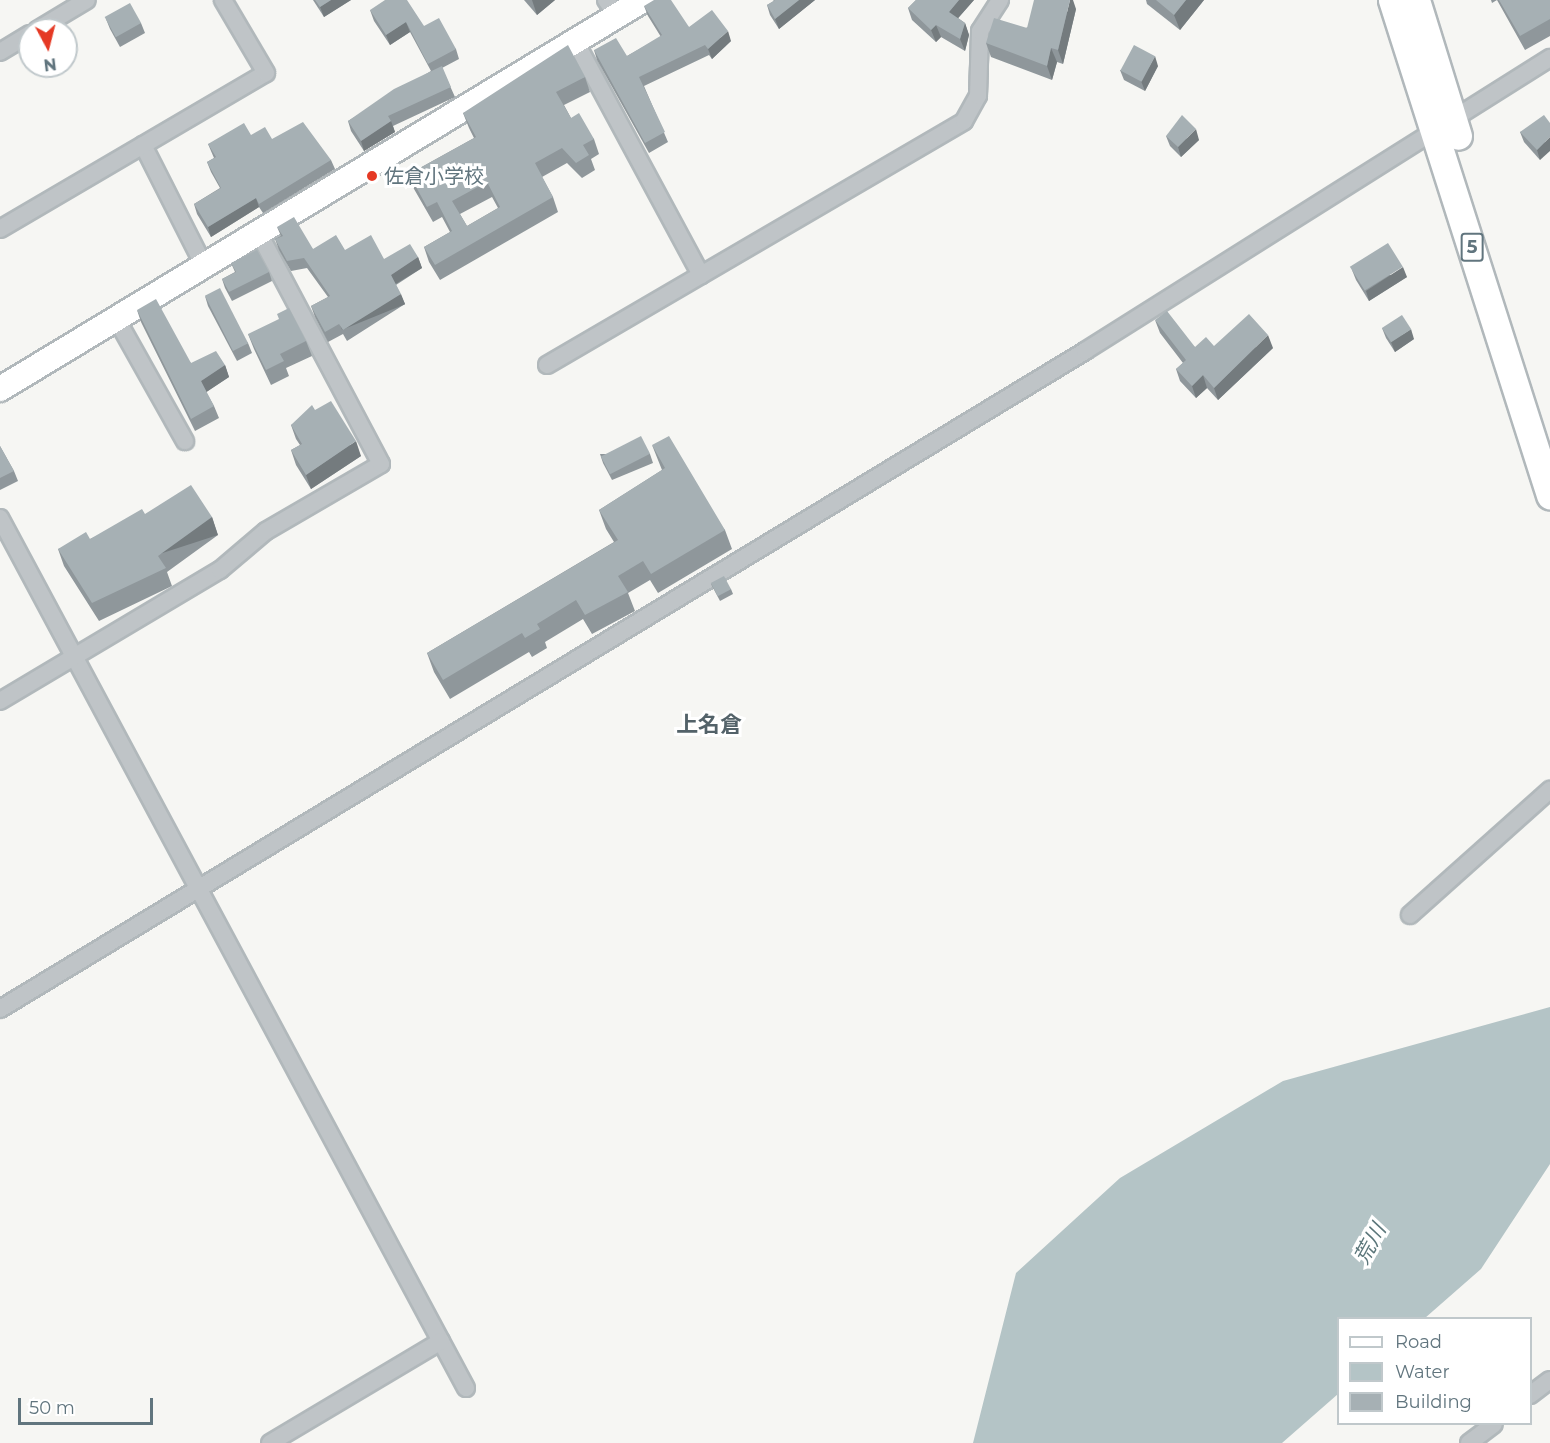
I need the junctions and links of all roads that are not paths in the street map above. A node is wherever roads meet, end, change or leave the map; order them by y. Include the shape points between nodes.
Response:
1 (87, 0) edge
2 (224, 0) edge
3 (643, 0) edge
4 (1000, 0) edge
5 (1392, 0) edge
6 (1416, 0) edge
7 (612, 8) edge
8 (57, 18) edge
9 (18, 41) edge
10 (575, 41) junction
11 (0, 52) edge
12 (1550, 58) edge
13 (1444, 122) junction
14 (143, 145) junction
15 (0, 229) edge
16 (259, 234) junction
17 (205, 268) junction
18 (701, 275) junction
19 (117, 320) junction
20 (547, 365) dead end
21 (0, 389) edge
22 (185, 441) dead end
23 (1550, 445) edge
24 (1550, 495) edge
25 (0, 518) edge
26 (73, 656) junction
27 (0, 701) edge
28 (1550, 790) edge
29 (199, 888) junction
30 (1410, 915) dead end
31 (0, 1009) edge
32 (441, 1341) junction
33 (1550, 1380) edge
34 (466, 1388) dead end
35 (1532, 1394) edge
36 (1493, 1425) edge
37 (270, 1443) edge
38 (1468, 1443) edge

1 - 8 street
2 - 14 street via 266,73
3 - 7 street
4 - 18 street via 980,31 978,96 964,121
5 - 13 main road, 5
6 - 13 main road, 5
7 - 10 street
9 - 11 street
10 - 16 street
10 - 18 street
12 - 13 street
13 - 23 main road, 5
13 - 24 main road, 5
13 - 29 street via 1085,351
14 - 15 street
14 - 17 street
16 - 17 street
16 - 26 street via 381,464 266,531 220,570
17 - 19 street
18 - 20 street
19 - 21 street
19 - 22 street
25 - 26 street
26 - 27 street
26 - 29 street
28 - 30 street
29 - 31 street
29 - 32 street
32 - 34 street
32 - 37 street
33 - 35 street
36 - 38 street

